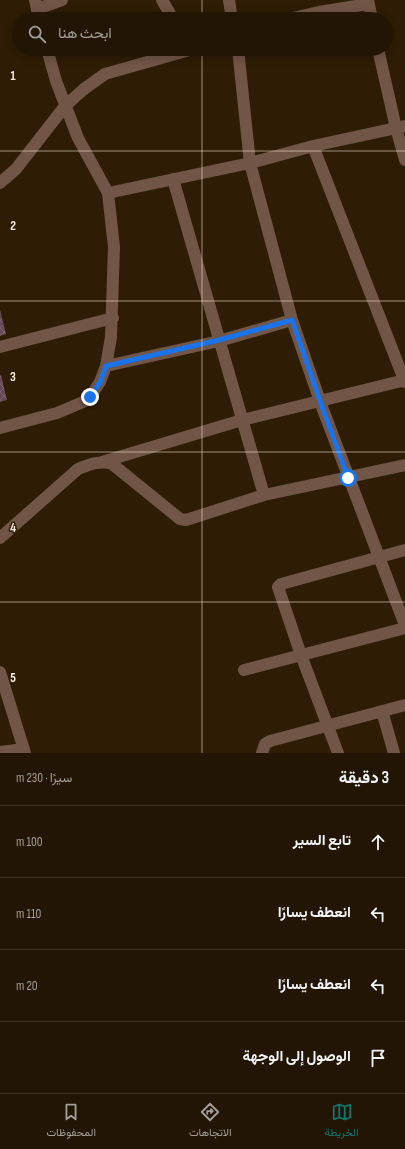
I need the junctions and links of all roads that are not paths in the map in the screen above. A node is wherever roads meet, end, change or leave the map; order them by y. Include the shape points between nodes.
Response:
1 (62, 0) edge
2 (162, 0) edge
3 (229, 0) edge
4 (368, 2) edge
5 (318, 6) edge
6 (37, 9) edge
7 (169, 12) edge
8 (231, 12) edge
9 (304, 12) edge
10 (370, 12) edge
11 (49, 56) edge
12 (170, 56) edge
13 (239, 56) edge
14 (380, 56) edge
15 (65, 106) junction
16 (400, 127) edge
17 (313, 146) junction
18 (405, 160) edge
19 (250, 163) junction
20 (173, 179) junction
21 (0, 183) edge
22 (108, 193) junction
23 (113, 318) junction
24 (292, 320) junction
25 (219, 340) junction
26 (0, 347) edge
27 (106, 366) junction
28 (405, 381) edge
29 (320, 401) junction
30 (242, 420) junction
31 (0, 428) edge
32 (102, 462) junction
33 (405, 466) edge
34 (348, 478) junction
35 (264, 495) junction
36 (0, 538) edge
37 (405, 550) edge
38 (379, 557) junction
39 (405, 625) edge
40 (405, 628) edge
41 (301, 655) junction
42 (244, 670) dead end
43 (0, 672) edge
44 (405, 705) edge
45 (382, 711) junction
46 (328, 725) junction
47 (24, 751) edge
48 (0, 752) edge
49 (262, 753) edge
50 (338, 753) edge
51 (394, 753) edge

1 - 6 street
2 - 7 street
3 - 8 street
4 - 5 street
4 - 10 street
5 - 9 street
11 - 15 street
12 - 15 street via 105,74 84,88
13 - 19 street
14 - 16 street
15 - 21 street via 16,169
15 - 22 street via 78,138
16 - 17 street
16 - 18 street
17 - 19 street
17 - 28 street
19 - 20 street
19 - 24 street
20 - 22 street
20 - 25 street
22 - 23 street via 114,247
23 - 26 street
23 - 27 street
24 - 25 street
24 - 29 street
25 - 27 street
25 - 30 street
27 - 31 street via 100,382 90,397 83,402 57,413
28 - 29 street
29 - 30 street
29 - 34 street
30 - 32 street
30 - 35 street
32 - 35 street via 111,463 180,519 190,519
32 - 36 street via 78,469
33 - 34 street
34 - 35 street
34 - 38 street
37 - 38 street
38 - 39 street
38 - 41 street via 279,585 278,590
40 - 41 street
41 - 42 street
41 - 46 street
43 - 47 street
44 - 45 street
45 - 46 street
45 - 51 street
46 - 49 street via 270,741 265,744
46 - 50 street
47 - 48 street

